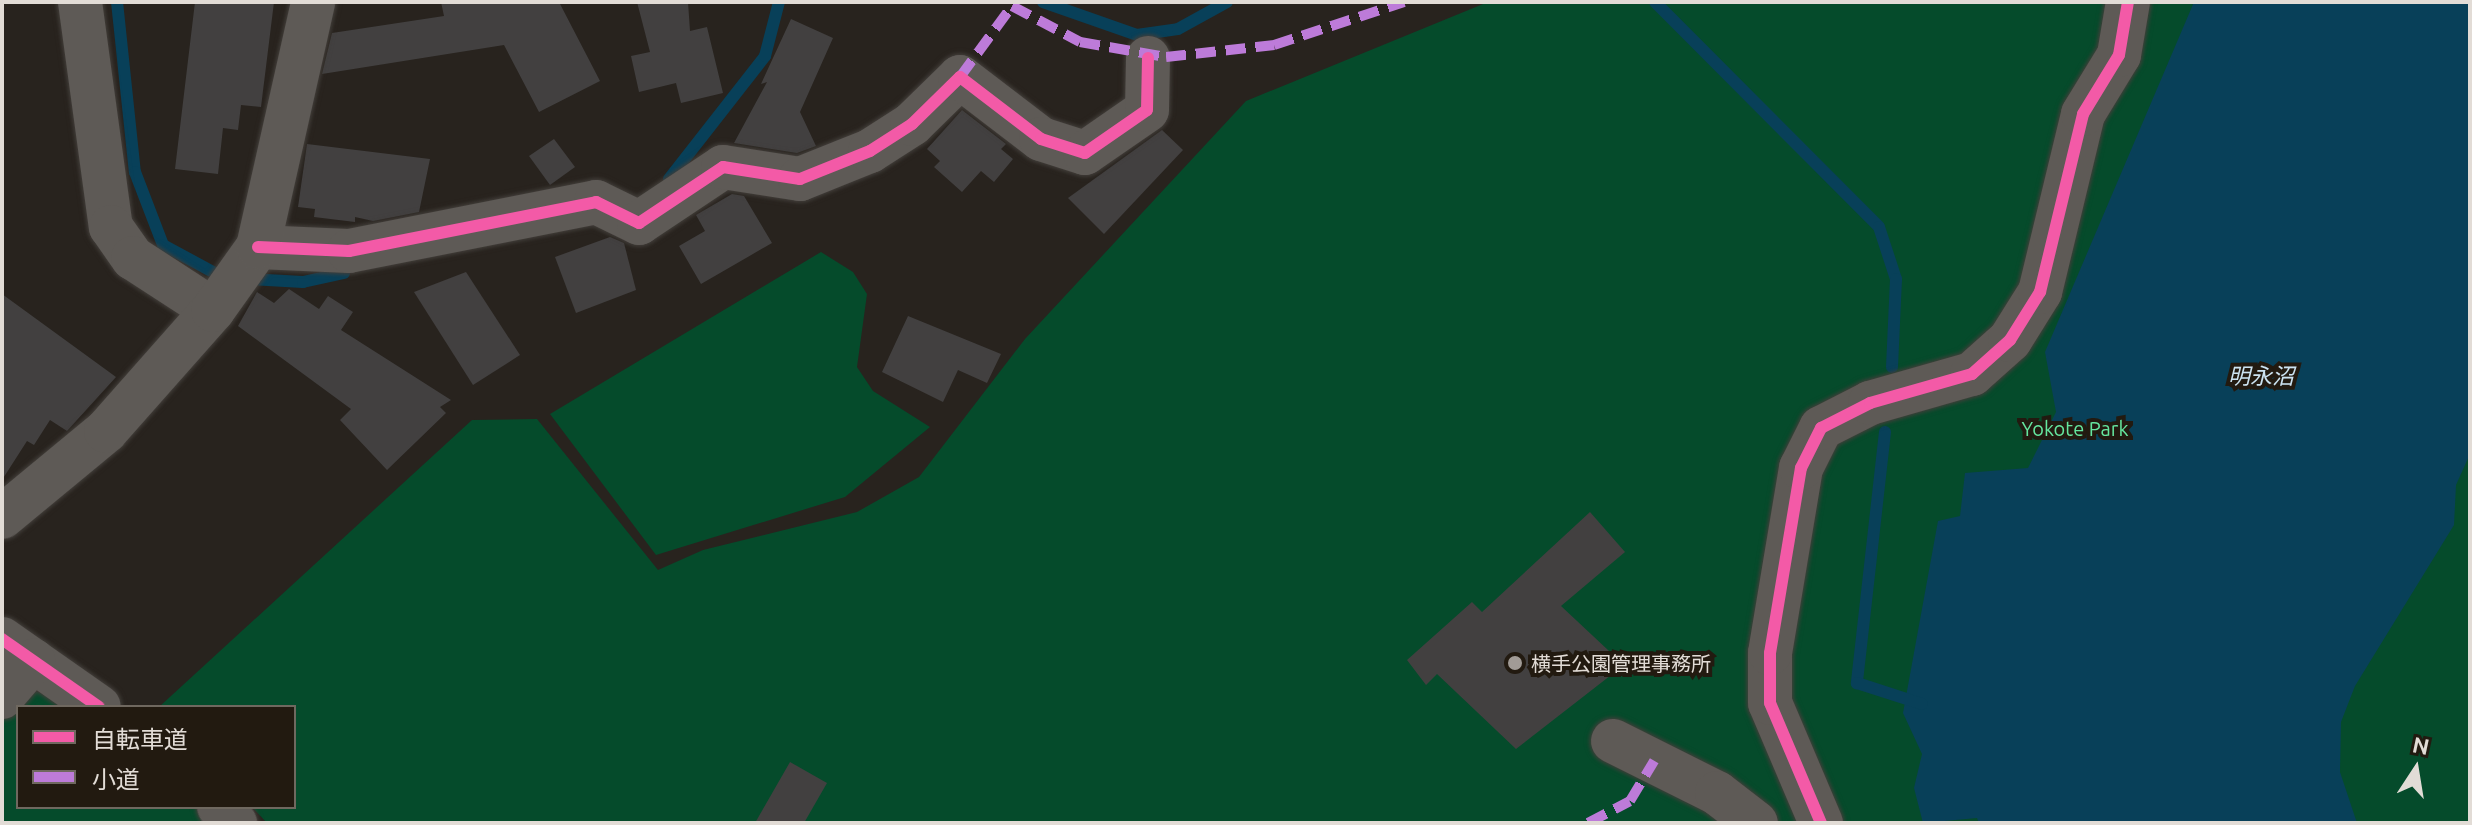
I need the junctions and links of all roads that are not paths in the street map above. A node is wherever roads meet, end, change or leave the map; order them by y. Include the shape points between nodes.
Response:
1 (80, 2) edge
2 (313, 2) edge
3 (2128, 2) edge
4 (1148, 58) dead end
5 (236, 278) junction
6 (2, 517) edge
7 (17, 650) edge
8 (2, 697) edge
9 (96, 705) edge
10 (1613, 741) dead end
11 (1756, 823) edge
12 (1821, 823) edge

1 - 5 street via 111,227 133,258
2 - 5 street
3 - 12 street via 2119,55 2083,114 2040,292 2010,340 1972,374 1870,403 1821,428 1801,468 1770,653 1770,703
4 - 5 street via 1147,110 1085,153 1041,139 960,77 912,124 870,151 800,179 723,167 639,223 596,202
5 - 6 street via 106,431
7 - 8 street
7 - 9 street
10 - 11 street via 1717,793

